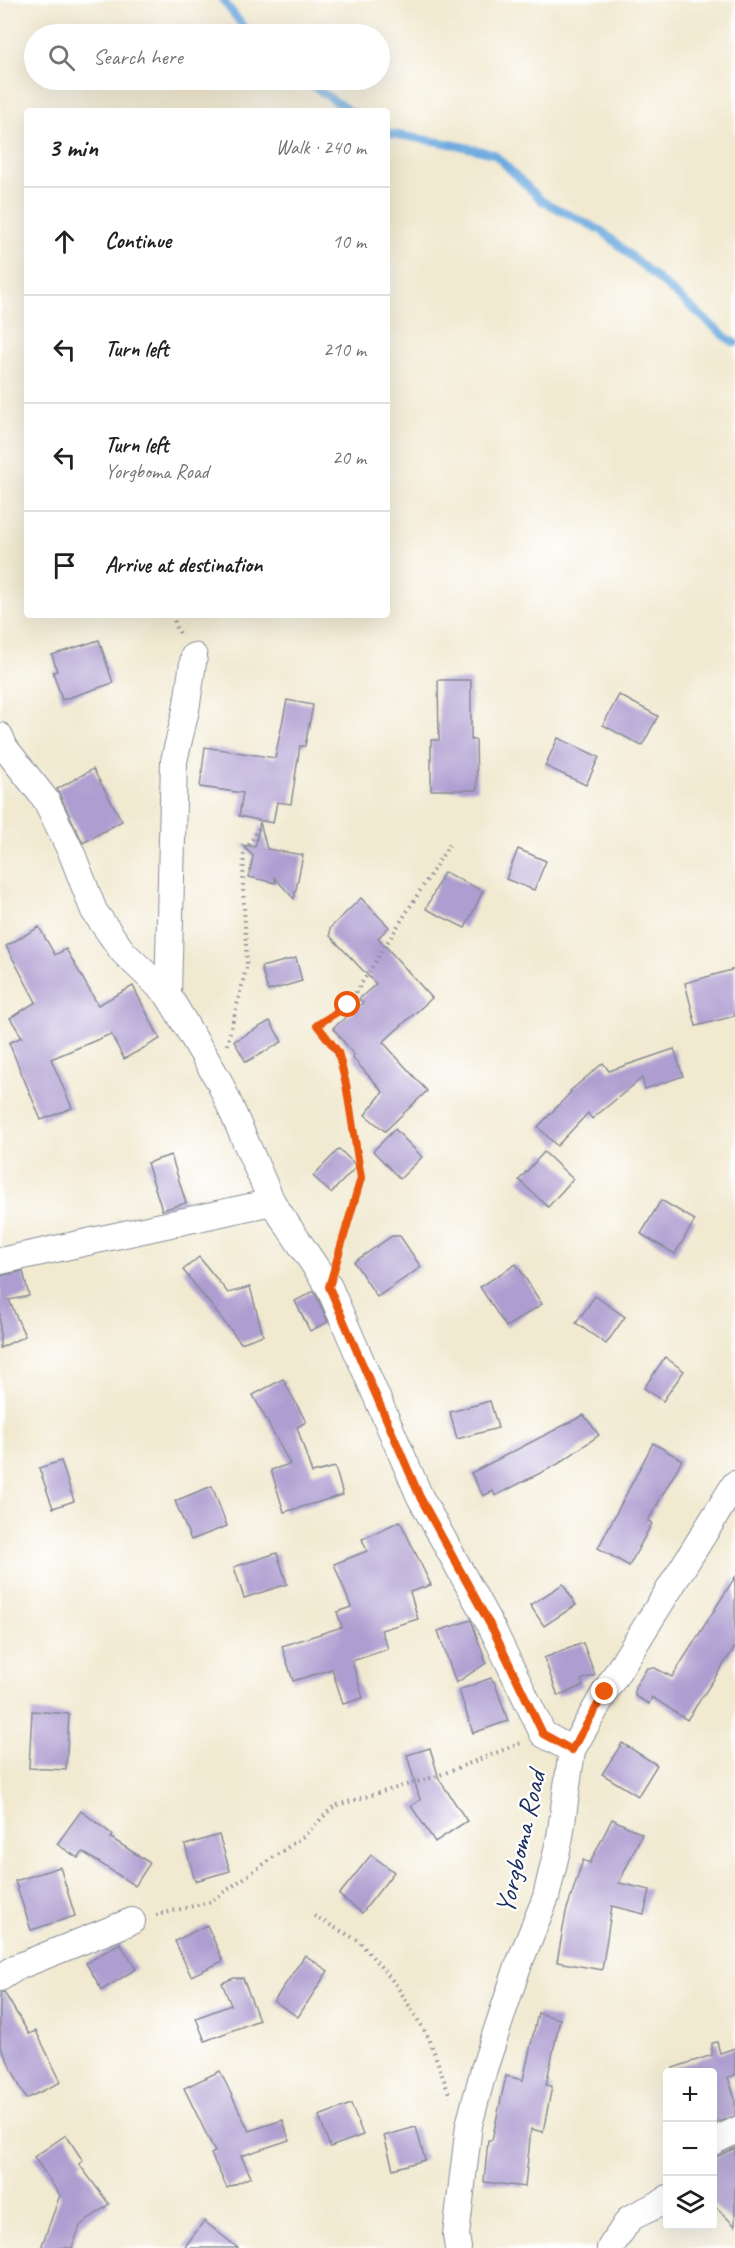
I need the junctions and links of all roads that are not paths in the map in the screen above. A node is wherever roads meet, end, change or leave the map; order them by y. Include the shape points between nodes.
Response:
1 (194, 656) dead end
2 (0, 736) edge
3 (168, 995) junction
4 (272, 1202) junction
5 (0, 1261) edge
6 (735, 1484) edge
7 (572, 1750) junction
8 (132, 1921) road end
9 (0, 1978) edge
10 (735, 2131) edge
11 (717, 2140) edge
12 (663, 2202) edge
13 (458, 2248) edge
14 (610, 2248) edge

1 - 3 street via 174,760
2 - 3 street via 46,800 94,910 123,952
3 - 4 street via 219,1081
4 - 5 street
4 - 7 street via 329,1287 420,1497 494,1632 543,1734
6 - 7 street, Yorgboma Road
7 - 13 street, Yorgboma Road via 560,1837 546,1897 484,2069 469,2125 456,2235
8 - 9 street via 17,1967
10 - 11 street
12 - 14 street via 630,2218

